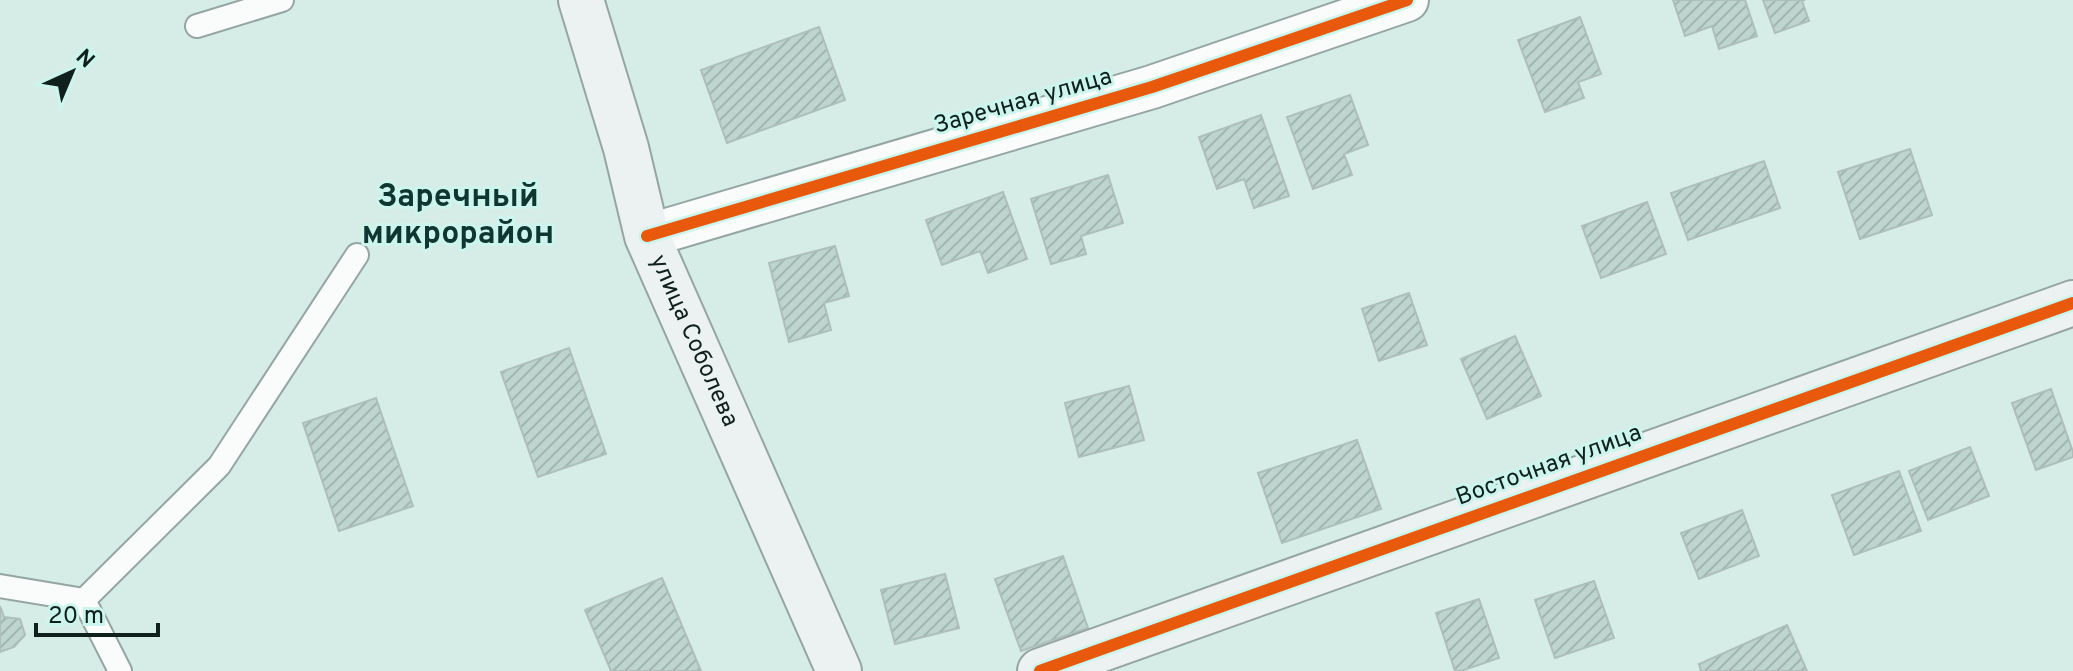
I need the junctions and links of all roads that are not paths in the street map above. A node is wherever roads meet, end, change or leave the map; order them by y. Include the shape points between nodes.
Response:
1 (282, 0) edge
2 (581, 0) edge
3 (1407, 0) edge
4 (197, 26) dead end
5 (647, 236) junction
6 (357, 255) dead end
7 (2073, 303) edge
8 (0, 586) edge
9 (84, 600) junction
10 (120, 671) edge
11 (839, 671) edge
12 (1040, 671) edge

1 - 4 lane
2 - 5 street, улица Соболева
3 - 5 street, Заречная улица via 1152,87
5 - 11 street, улица Соболева
6 - 9 lane via 219,466
7 - 12 street, Восточная улица
8 - 9 lane
9 - 10 lane

